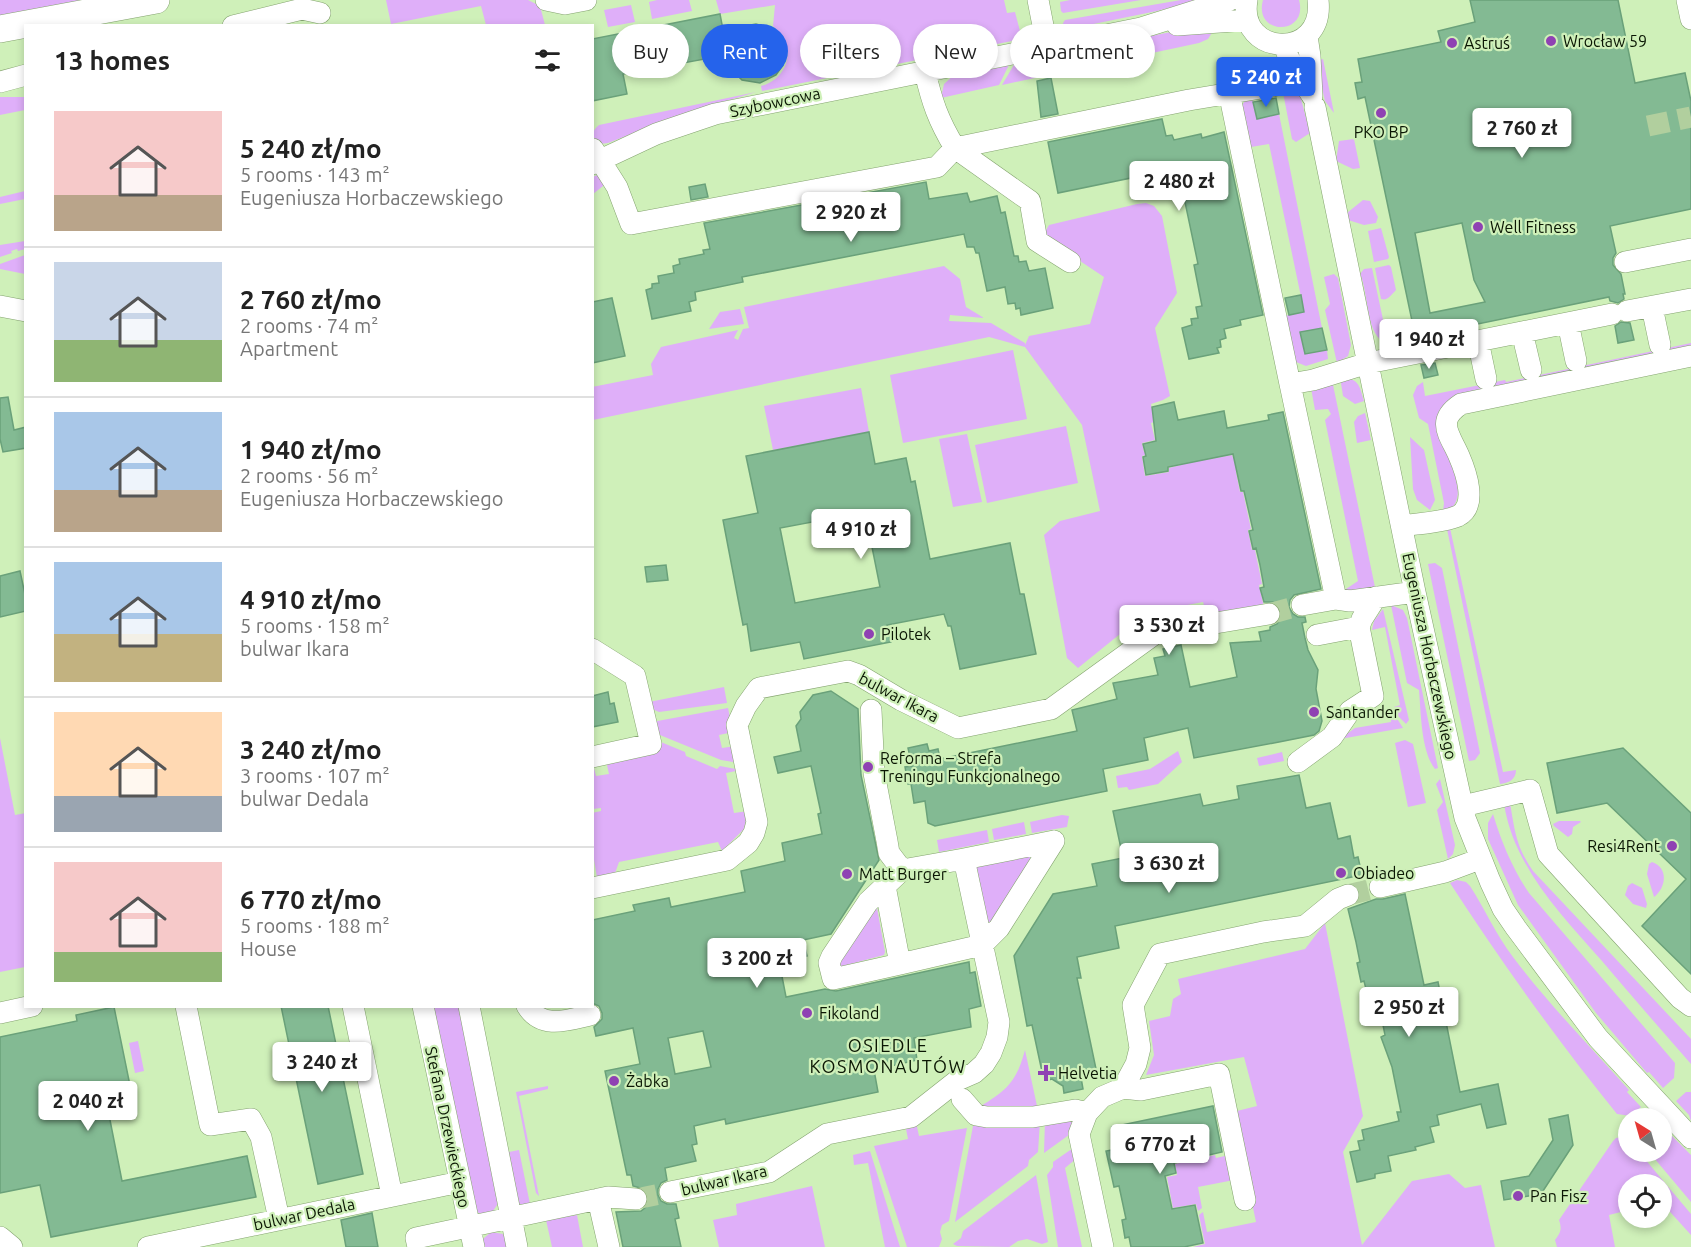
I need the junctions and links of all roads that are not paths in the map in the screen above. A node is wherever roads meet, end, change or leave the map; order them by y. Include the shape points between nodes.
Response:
1 (156, 0) edge
2 (546, 0) edge
3 (586, 0) edge
4 (1038, 0) edge
5 (1230, 0) edge
6 (1320, 0) edge
7 (1687, 0) edge
8 (1247, 10) edge
9 (320, 13) dead end
10 (1691, 20) edge
11 (27, 24) edge
12 (240, 24) edge
13 (1043, 24) edge
14 (1154, 24) edge
15 (24, 25) edge
16 (1155, 26) edge
17 (0, 29) edge
18 (1306, 36) junction
19 (1284, 45) junction
20 (913, 74) edge
21 (24, 76) edge
22 (926, 78) edge
23 (0, 82) edge
24 (1273, 86) dead end
25 (1229, 92) junction
26 (1315, 107) dead end
27 (955, 148) junction
28 (595, 157) edge
29 (1691, 249) edge
30 (1070, 261) dead end
31 (1624, 262) dead end
32 (1691, 299) edge
33 (0, 306) edge
34 (1652, 307) junction
35 (24, 311) edge
36 (1568, 323) junction
37 (1522, 332) junction
38 (1478, 341) junction
39 (1660, 345) dead end
40 (1691, 356) edge
41 (1576, 361) dead end
42 (1368, 363) junction
43 (1531, 370) dead end
44 (1486, 379) dead end
45 (1290, 384) junction
46 (1402, 526) junction
47 (1415, 592) junction
48 (1376, 597) junction
49 (1336, 599) junction
50 (1302, 605) tunnel mouth
51 (1269, 614) tunnel mouth
52 (1359, 627) junction
53 (1317, 635) dead end
54 (594, 650) edge
55 (871, 710) dead end
56 (594, 757) edge
57 (1298, 762) dead end
58 (1463, 806) junction
59 (964, 859) junction
60 (1480, 859) junction
61 (902, 870) junction
62 (885, 886) junction
63 (1380, 887) tunnel mouth
64 (594, 888) edge
65 (1348, 895) tunnel mouth
66 (982, 945) junction
67 (900, 964) junction
68 (1691, 1006) edge
69 (24, 1008) edge
70 (186, 1008) edge
71 (353, 1008) edge
72 (423, 1008) edge
73 (469, 1008) edge
74 (529, 1008) edge
75 (0, 1013) edge
76 (590, 1015) dead end
77 (1123, 1088) junction
78 (962, 1099) dead end
79 (1087, 1113) junction
80 (1684, 1132) edge
81 (460, 1182) junction
82 (670, 1192) tunnel mouth
83 (392, 1197) junction
84 (598, 1199) junction
85 (636, 1199) tunnel mouth
86 (1245, 1200) dead end
87 (511, 1217) junction
88 (279, 1220) junction
89 (0, 1237) edge
90 (472, 1237) edge
91 (12, 1247) edge
92 (148, 1247) edge
93 (418, 1247) edge
94 (517, 1247) edge
95 (609, 1247) edge
96 (1103, 1247) edge

1 - 11 main road
2 - 3 street via 565,4
4 - 13 street
5 - 14 street, Szybowcowa
6 - 18 street via 1317,20
7 - 10 street
8 - 16 street, Szybowcowa
8 - 19 street via 1258,35
9 - 12 street via 302,9
15 - 17 main road
18 - 19 street
18 - 19 street via 1312,96
20 - 28 street, Szybowcowa via 715,114
21 - 23 street
22 - 27 street via 934,109
24 - 25 street
25 - 27 street
25 - 45 street
26 - 42 street, Eugeniusza Horbaczewskiego
27 - 28 street via 938,167 631,224 617,187
27 - 30 street via 1030,201 1037,241
29 - 31 street
32 - 34 street
33 - 35 street
34 - 36 street
34 - 39 street
36 - 37 street
36 - 41 street
37 - 38 street
37 - 43 street
38 - 42 street
38 - 44 street
40 - 46 street via 1461,404 1450,411 1447,421 1470,496 1468,506 1456,516
42 - 45 street
42 - 46 street, Eugeniusza Horbaczewskiego
45 - 49 street
46 - 47 street, Eugeniusza Horbaczewskiego
47 - 48 street
47 - 58 street, Eugeniusza Horbaczewskiego
48 - 49 street
48 - 52 street
49 - 50 street
51 - 64 street, bulwar Ikara via 1156,633 1051,709 958,728 848,671 759,688 737,724 757,822 748,843 727,860
52 - 53 street
52 - 57 street via 1373,696 1350,711 1332,737
54 - 56 street via 635,676 651,744
55 - 61 street, bulwar Ikara via 874,773 889,853
58 - 60 street, Eugeniusza Horbaczewskiego
58 - 68 street via 1530,790 1548,854
59 - 61 street
59 - 66 street, bulwar Ikara
59 - 66 street via 1054,841 999,928
60 - 63 street via 1445,872
60 - 80 street, Eugeniusza Horbaczewskiego via 1503,909 1598,1038
61 - 62 street
62 - 67 street
62 - 67 street via 868,902 832,956 833,979
65 - 77 street via 1305,926 1160,954 1133,1005 1140,1048
66 - 67 street
66 - 82 street, bulwar Ikara via 999,1022 991,1053 974,1073 958,1080 911,1117 827,1134 769,1172
69 - 75 street
70 - 88 street via 210,1125 251,1119 261,1137
71 - 83 street
72 - 81 street, Stefana Drzewieckiego
73 - 87 street
74 - 76 street via 538,1018 553,1023
77 - 79 street via 1102,1097
77 - 86 street via 1141,1090 1220,1074
78 - 79 street via 976,1115 987,1117 1034,1117 1075,1110
79 - 96 street via 1079,1134
81 - 83 street, bulwar Dedala
81 - 90 street, Stefana Drzewieckiego
83 - 88 street, bulwar Dedala
84 - 85 street
84 - 87 street
84 - 95 street
87 - 90 street
87 - 94 street
88 - 92 street, bulwar Dedala
89 - 91 street
90 - 93 street via 416,1238

